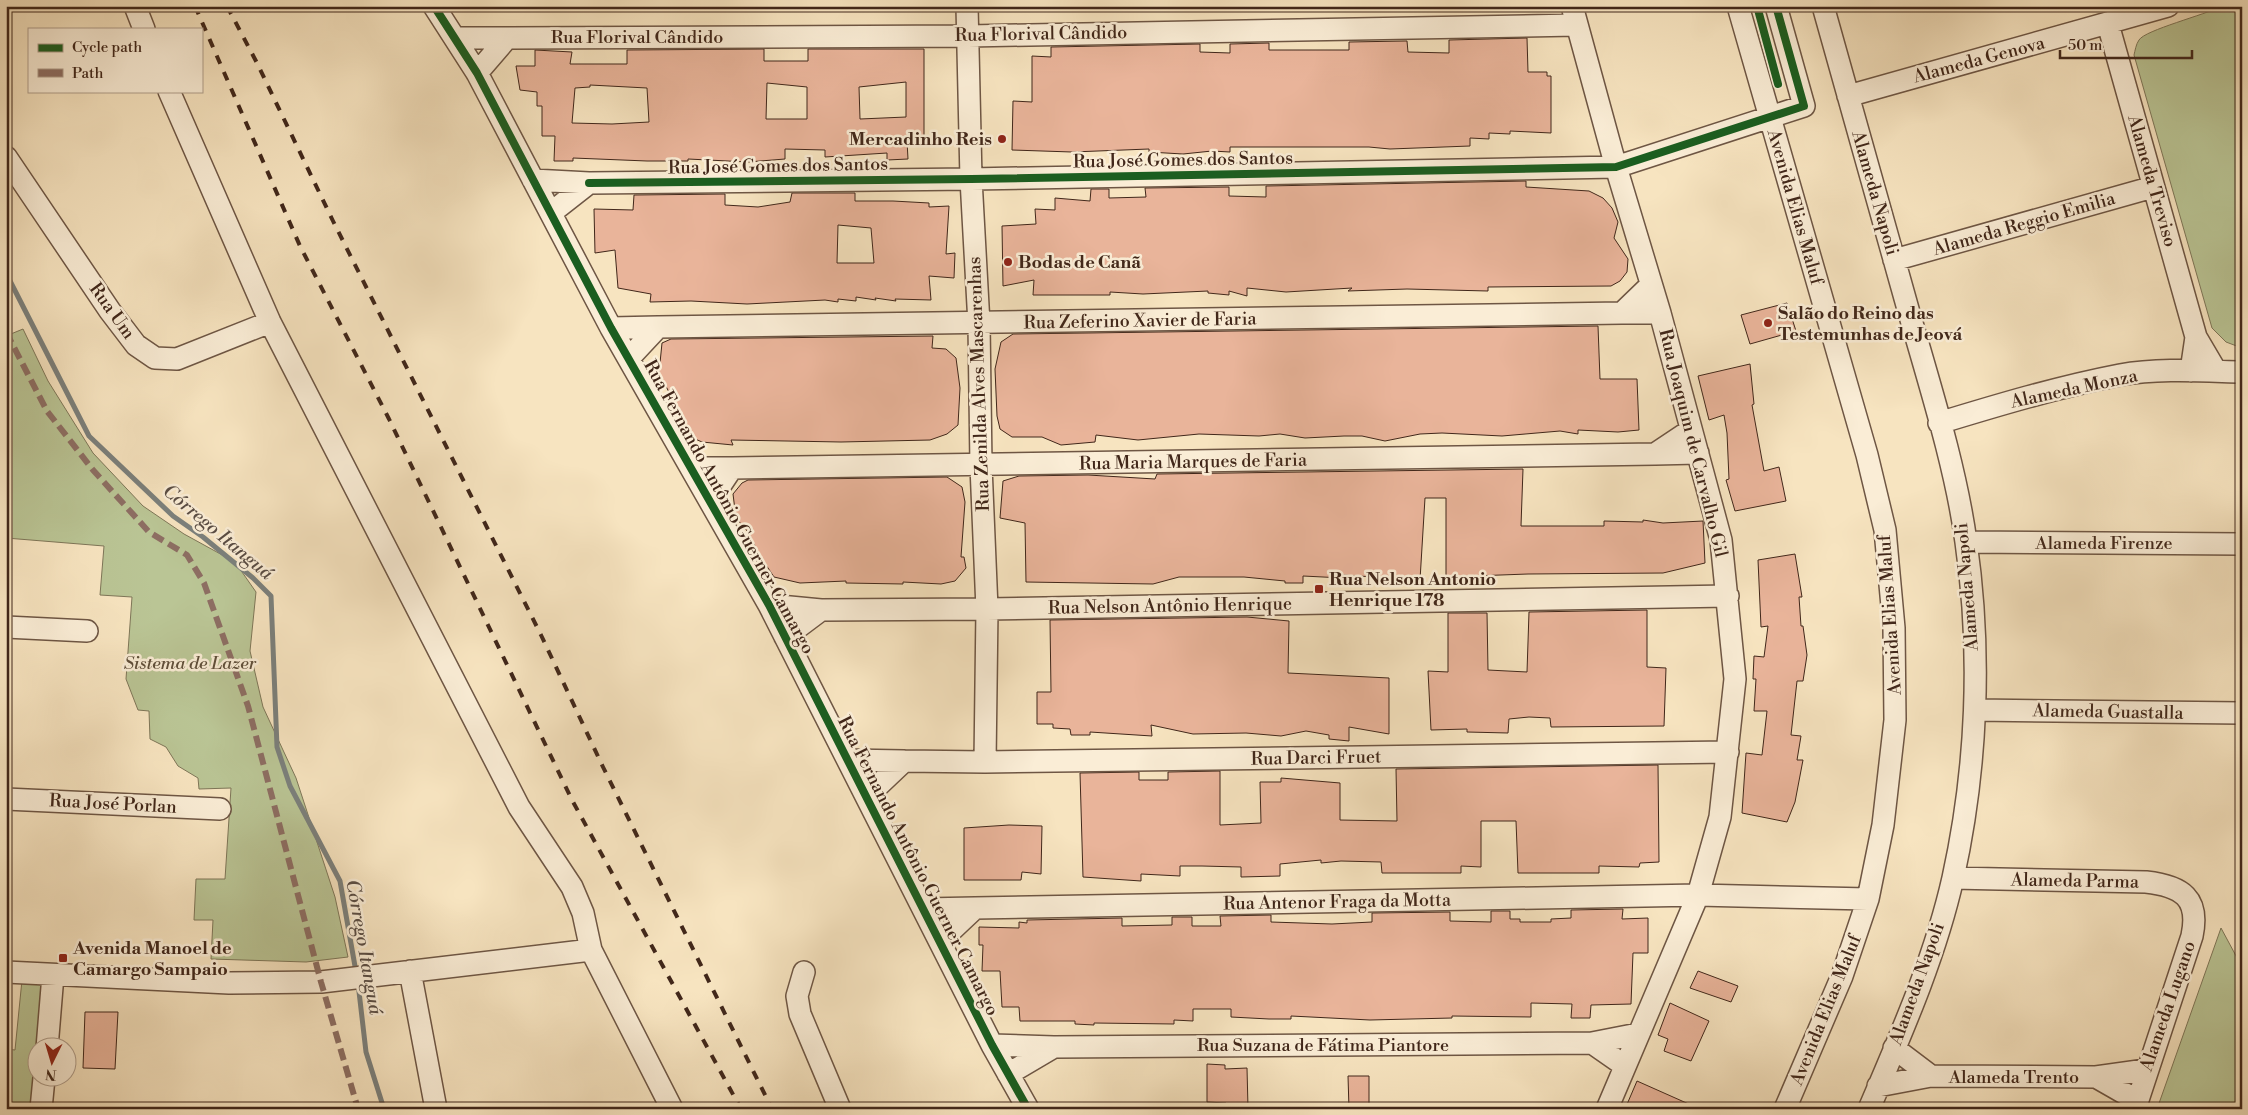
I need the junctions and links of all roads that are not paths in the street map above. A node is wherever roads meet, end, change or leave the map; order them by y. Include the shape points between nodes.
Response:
1 (136, 6) edge
2 (434, 6) edge
3 (967, 6) edge
4 (1738, 6) edge
5 (1776, 6) edge
6 (1823, 6) edge
7 (2168, 6) edge
8 (1574, 15) edge
9 (2108, 24) junction
10 (144, 28) edge
11 (968, 36) junction
12 (456, 38) junction
13 (506, 38) junction
14 (477, 73) junction
15 (169, 92) edge
16 (1848, 96) junction
17 (1770, 119) junction
18 (6, 157) edge
19 (1616, 167) junction
20 (971, 179) junction
21 (533, 180) junction
22 (589, 183) junction
23 (2153, 187) junction
24 (552, 212) junction
25 (1894, 260) junction
26 (1651, 285) junction
27 (1660, 313) junction
28 (1622, 314) junction
29 (270, 322) junction
30 (979, 324) junction
31 (611, 328) junction
32 (658, 328) junction
33 (2196, 337) junction
34 (628, 358) junction
35 (2191, 371) junction
36 (2216, 371) junction
37 (2242, 372) edge
38 (1939, 423) junction
39 (1691, 430) junction
40 (1698, 453) junction
41 (1655, 454) junction
42 (981, 466) junction
43 (692, 468) junction
44 (732, 468) junction
45 (710, 501) junction
46 (1966, 542) junction
47 (2242, 544) edge
48 (1728, 596) junction
49 (769, 605) junction
50 (987, 609) junction
51 (821, 610) junction
52 (6, 627) edge
53 (87, 631) dead end
54 (785, 636) junction
55 (1975, 710) junction
56 (2242, 714) edge
57 (1728, 752) junction
58 (848, 760) junction
59 (904, 760) junction
60 (985, 762) junction
61 (867, 796) junction
62 (6, 799) edge
63 (220, 808) dead end
64 (1953, 878) junction
65 (1698, 895) junction
66 (1868, 899) junction
67 (2191, 902) joint
68 (975, 908) junction
69 (924, 909) junction
70 (940, 941) junction
71 (591, 950) junction
72 (410, 971) junction
73 (6, 972) edge
74 (804, 972) dead end
75 (53, 975) junction
76 (1638, 1034) junction
77 (48, 1038) edge
78 (1592, 1043) junction
79 (992, 1045) junction
80 (1054, 1047) junction
81 (1894, 1048) junction
82 (1625, 1066) junction
83 (2146, 1070) junction
84 (1008, 1074) junction
85 (1931, 1076) junction
86 (2096, 1078) junction
87 (1878, 1086) junction
88 (43, 1088) edge
89 (2136, 1105) edge
90 (41, 1109) edge
91 (436, 1109) edge
92 (672, 1109) edge
93 (840, 1109) edge
94 (1028, 1109) edge
95 (1606, 1109) edge
96 (1786, 1109) edge
97 (1868, 1109) edge

1 - 10 street
2 - 12 street, Rua Fernando Antônio Guerner Camargo
3 - 11 street, Rua Zenilda Alves Mascarenhas
4 - 17 street, Avenida Elias Maluf
5 - 17 street, Avenida Elias Maluf via 1804,106
6 - 16 street, Alameda Napoli
7 - 9 street, Alameda Genova
8 - 11 street, Rua Florival Cândido
8 - 19 street, Rua Joaquim de Carvalho Gil
9 - 16 street, Alameda Genova
9 - 23 street, Alameda Treviso
11 - 13 street, Rua Florival Cândido
11 - 20 street, Rua Zenilda Alves Mascarenhas
12 - 13 street, Rua Florival Cândido
12 - 14 street, Rua Fernando Antônio Guerner Camargo
13 - 14 street
14 - 21 street, Rua Fernando Antônio Guerner Camargo
15 - 29 street
16 - 25 street, Alameda Napoli
17 - 19 street, Rua José Gomes dos Santos
17 - 66 street, Avenida Elias Maluf via 1867,455 1885,530 1894,628 1896,720 1883,825
18 - 29 street, Rua Um via 110,311 136,345 155,358 178,359
19 - 20 street, Rua José Gomes dos Santos
19 - 26 street, Rua Joaquim de Carvalho Gil
20 - 22 street, Rua José Gomes dos Santos
20 - 30 street, Rua Zenilda Alves Mascarenhas
21 - 22 street, Rua José Gomes dos Santos
21 - 24 street, Rua Fernando Antônio Guerner Camargo
22 - 24 street
23 - 25 street, Alameda Reggio Emilia
23 - 33 street, Alameda Treviso
24 - 31 street, Rua Fernando Antônio Guerner Camargo
25 - 38 street, Alameda Napoli
26 - 27 street, Rua Joaquim de Carvalho Gil
26 - 28 street
27 - 28 street, Rua Zeferino Xavier de Faria
27 - 39 street, Rua Joaquim de Carvalho Gil
28 - 30 street, Rua Zeferino Xavier de Faria
29 - 71 street via 519,807 572,887 583,913
30 - 32 street, Rua Zeferino Xavier de Faria
30 - 42 street, Rua Zenilda Alves Mascarenhas
31 - 32 street, Rua Zeferino Xavier de Faria
31 - 34 street, Rua Fernando Antônio Guerner Camargo
32 - 34 street
33 - 35 street, Alameda Treviso
33 - 36 street, Alameda Treviso
34 - 43 street, Rua Fernando Antônio Guerner Camargo
35 - 36 street, Alameda Monza
35 - 38 street, Alameda Monza via 2122,375
36 - 37 street, Alameda Monza
38 - 46 street, Alameda Napoli
39 - 40 street, Rua Joaquim de Carvalho Gil
39 - 41 street
40 - 41 street, Rua Maria Marques de Faria
40 - 48 street, Rua Joaquim de Carvalho Gil via 1721,540
41 - 42 street, Rua Maria Marques de Faria
42 - 44 street, Rua Maria Marques de Faria
42 - 50 street, Rua Zenilda Alves Mascarenhas
43 - 44 street, Rua Maria Marques de Faria
43 - 45 street, Rua Fernando Antônio Guerner Camargo
44 - 45 street
45 - 49 street, Rua Fernando Antônio Guerner Camargo
46 - 47 street, Alameda Firenze
46 - 55 street, Alameda Napoli via 1973,622
48 - 50 street, Rua Nelson Antônio Henrique
48 - 57 street, Rua Joaquim de Carvalho Gil via 1735,680
49 - 51 street, Rua Nelson Antônio Henrique
49 - 54 street, Rua Fernando Antônio Guerner Camargo
50 - 51 street, Rua Nelson Antônio Henrique
50 - 60 street, Rua Zenilda Alves Mascarenhas
51 - 54 street
52 - 53 street
54 - 58 street, Rua Fernando Antônio Guerner Camargo
55 - 56 street, Alameda Guastalla
55 - 64 street, Alameda Napoli via 1972,762
57 - 60 street, Rua Darci Fruet
57 - 65 street, Rua Joaquim de Carvalho Gil via 1720,818
58 - 59 street, Rua Darci Fruet
58 - 61 street, Rua Fernando Antônio Guerner Camargo
59 - 60 street, Rua Darci Fruet
59 - 61 street
61 - 69 street, Rua Fernando Antônio Guerner Camargo
62 - 63 street, Rua José Porlan
64 - 67 street, Alameda Parma via 2146,882 2172,886
64 - 81 street, Alameda Napoli via 1924,974
65 - 66 street, Rua Antenor Fraga da Motta
65 - 68 street, Rua Antenor Fraga da Motta
65 - 76 street, Rua Joaquim de Carvalho Gil
66 - 96 street, Avenida Elias Maluf via 1842,976
67 - 83 street, Alameda Lugano via 2196,919 2192,936
68 - 69 street, Rua Antenor Fraga da Motta
68 - 70 street
69 - 70 street, Rua Fernando Antônio Guerner Camargo
70 - 79 street, Rua Fernando Antônio Guerner Camargo
71 - 72 street
71 - 92 street
72 - 75 street via 339,980 229,983
72 - 91 street
73 - 75 street
74 - 93 street via 797,996 800,1014
75 - 77 street
76 - 78 street, Rua Suzana de Fátima Piantore
76 - 82 street, Rua Joaquim de Carvalho Gil
78 - 80 street, Rua Suzana de Fátima Piantore
78 - 82 street
79 - 80 street, Rua Suzana de Fátima Piantore
79 - 84 street, Rua Fernando Antônio Guerner Camargo
80 - 84 street, Rua Suzana de Fátima Piantore
81 - 85 street, Alameda Trento
81 - 87 street, Alameda Napoli
82 - 95 street, Rua Joaquim de Carvalho Gil
83 - 86 street, Alameda Trento
83 - 89 street, Alameda Lugano
84 - 94 street, Rua Fernando Antônio Guerner Camargo
85 - 86 street, Alameda Trento
85 - 87 street, Alameda Trento
86 - 89 street, Alameda Trento
87 - 97 street, Alameda Napoli
88 - 90 street

